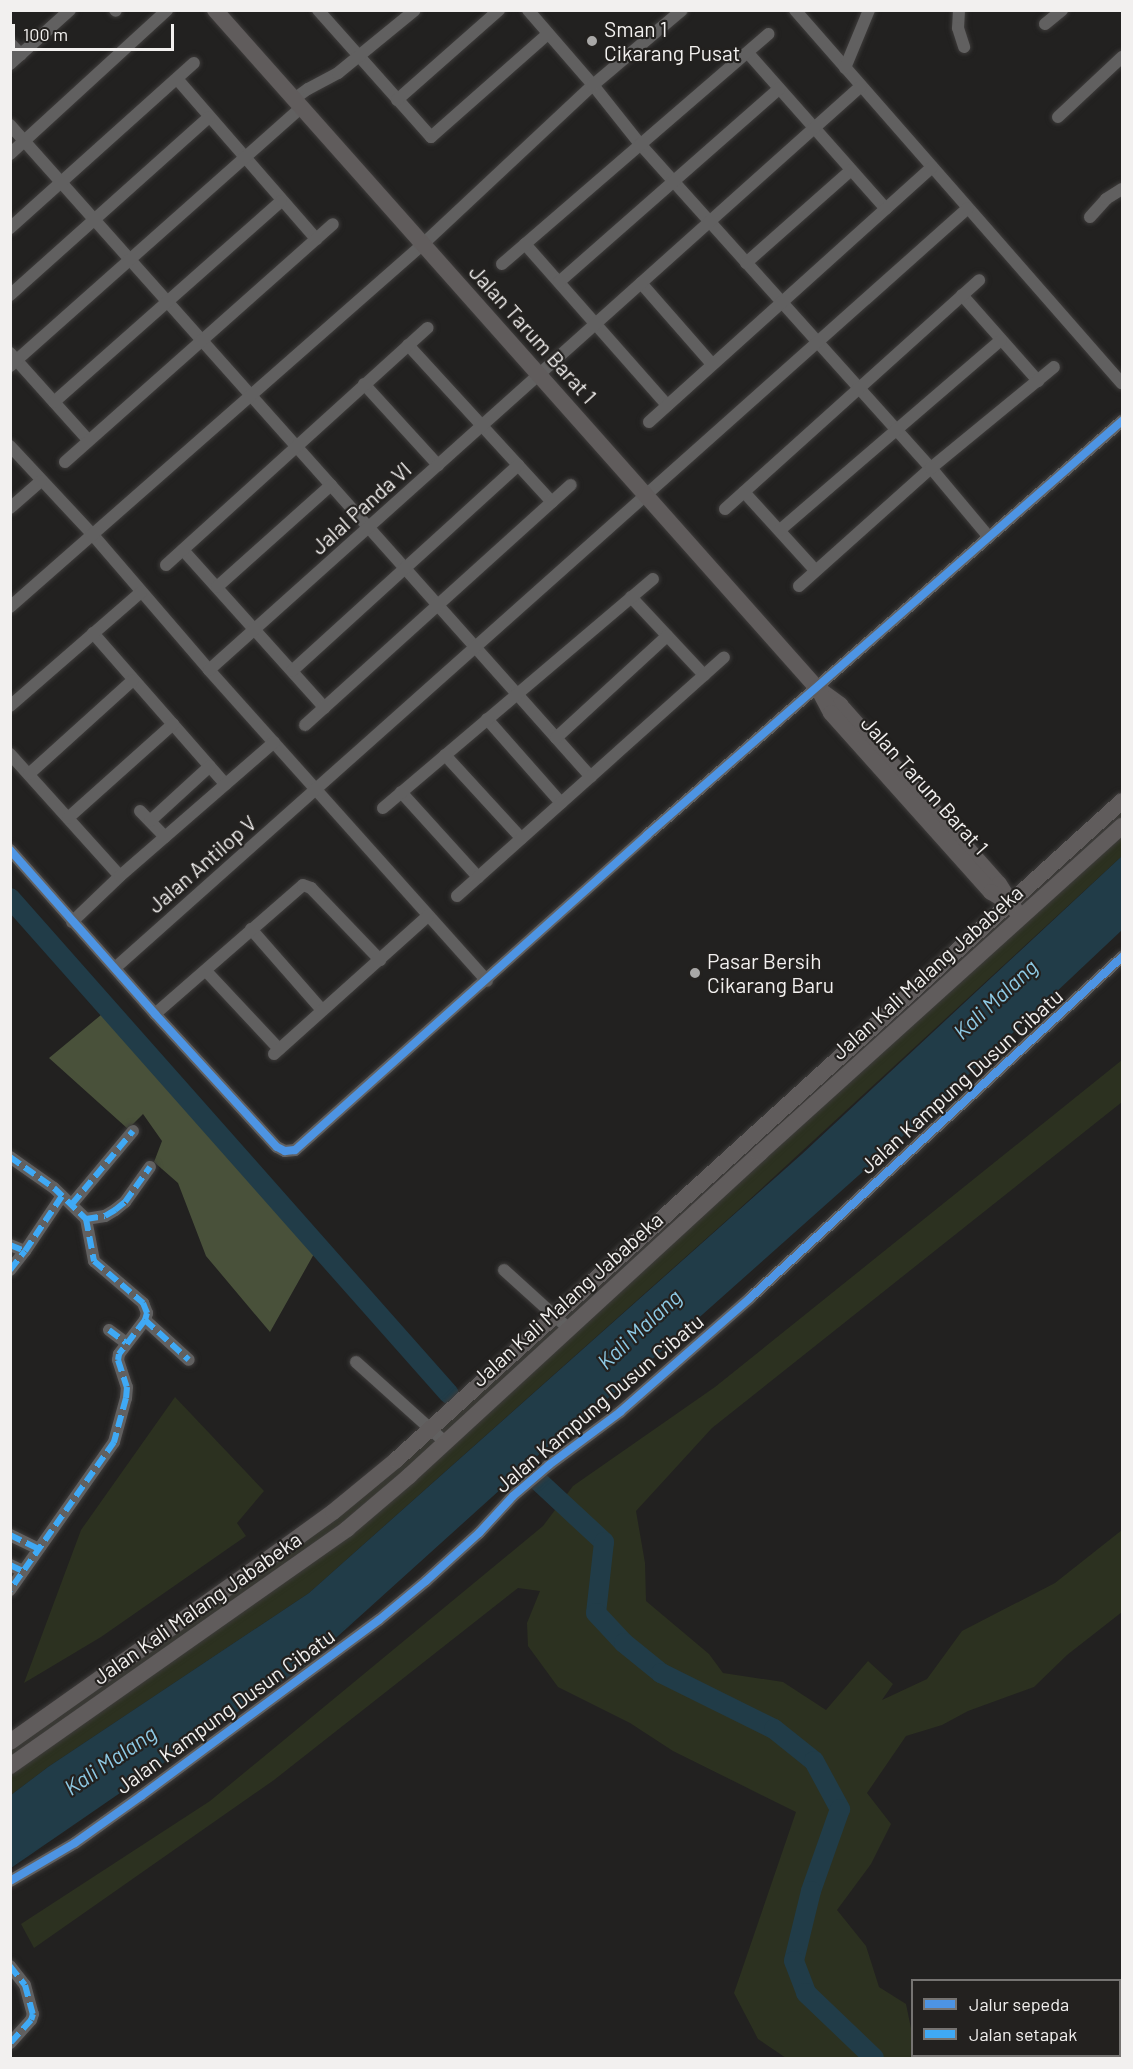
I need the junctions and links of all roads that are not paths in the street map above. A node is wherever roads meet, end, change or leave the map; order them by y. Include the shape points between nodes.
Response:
1 (167, 10) edge
2 (215, 10) edge
3 (415, 10) edge
4 (499, 10) edge
5 (528, 10) edge
6 (682, 10) edge
7 (795, 10) edge
8 (869, 10) edge
9 (959, 10) edge
10 (1062, 10) edge
11 (62, 13) edge
12 (325, 13) edge
13 (1045, 24) dead end
14 (548, 34) junction
15 (768, 34) dead end
16 (10, 43) edge
17 (964, 47) dead end
18 (748, 53) junction
19 (21, 55) junction
20 (359, 57) junction
21 (1122, 57) edge
22 (194, 63) dead end
23 (10, 64) edge
24 (845, 68) junction
25 (178, 80) junction
26 (593, 85) junction
27 (861, 86) junction
28 (779, 89) junction
29 (397, 100) junction
30 (298, 104) junction
31 (209, 117) junction
32 (1058, 117) dead end
33 (10, 125) edge
34 (813, 128) junction
35 (25, 141) junction
36 (640, 144) junction
37 (10, 154) edge
38 (245, 158) junction
39 (932, 168) junction
40 (850, 170) junction
41 (673, 182) junction
42 (62, 183) junction
43 (1122, 189) edge
44 (281, 201) junction
45 (968, 208) junction
46 (886, 209) junction
47 (1090, 217) dead end
48 (94, 219) junction
49 (709, 222) junction
50 (333, 224) dead end
51 (10, 228) edge
52 (316, 239) junction
53 (423, 244) junction
54 (525, 244) junction
55 (130, 260) junction
56 (746, 263) junction
57 (502, 264) dead end
58 (979, 280) dead end
59 (559, 282) junction
60 (640, 283) junction
61 (10, 295) edge
62 (962, 295) junction
63 (167, 302) junction
64 (781, 303) junction
65 (595, 324) junction
66 (427, 328) dead end
67 (201, 340) junction
68 (1001, 340) junction
69 (816, 343) junction
70 (408, 345) junction
71 (13, 360) edge
72 (712, 364) junction
73 (1054, 367) dead end
74 (539, 375) junction
75 (1038, 381) junction
76 (1122, 383) edge
77 (364, 384) junction
78 (857, 389) junction
79 (250, 394) junction
80 (54, 402) junction
81 (667, 405) junction
82 (1122, 421) edge
83 (648, 422) dead end
84 (482, 426) junction
85 (894, 430) junction
86 (88, 440) junction
87 (10, 446) edge
88 (297, 446) junction
89 (64, 462) dead end
90 (438, 465) junction
91 (518, 465) junction
92 (931, 468) junction
93 (41, 481) junction
94 (331, 485) junction
95 (571, 485) dead end
96 (744, 492) junction
97 (646, 495) junction
98 (552, 502) junction
99 (10, 508) edge
100 (725, 509) dead end
101 (369, 527) junction
102 (780, 530) junction
103 (93, 535) junction
104 (989, 537) junction
105 (183, 550) junction
106 (166, 565) dead end
107 (405, 568) junction
108 (815, 570) junction
109 (653, 579) dead end
110 (799, 586) dead end
111 (217, 587) junction
112 (141, 592) junction
113 (631, 597) junction
114 (437, 604) junction
115 (10, 607) edge
116 (255, 629) junction
117 (93, 633) junction
118 (667, 636) junction
119 (475, 647) junction
120 (724, 657) dead end
121 (209, 670) junction
122 (292, 671) junction
123 (704, 675) junction
124 (133, 680) junction
125 (818, 688) junction
126 (517, 694) junction
127 (10, 706) edge
128 (325, 708) junction
129 (487, 719) junction
130 (173, 723) junction
131 (305, 725) dead end
132 (556, 738) junction
133 (274, 742) junction
134 (10, 754) edge
135 (445, 755) junction
136 (210, 766) junction
137 (29, 774) junction
138 (591, 777) junction
139 (225, 784) junction
140 (316, 790) junction
141 (401, 792) junction
142 (1122, 801) edge
143 (561, 803) junction
144 (383, 808) dead end
145 (140, 811) dead end
146 (68, 818) junction
147 (150, 821) junction
148 (1122, 826) edge
149 (165, 837) junction
150 (521, 838) junction
151 (10, 850) edge
152 (120, 876) junction
153 (478, 877) junction
154 (457, 896) dead end
155 (1009, 903) junction
156 (428, 916) junction
157 (1022, 917) junction
158 (72, 922) junction
159 (251, 929) junction
160 (1122, 957) edge
161 (380, 960) junction
162 (115, 968) junction
163 (206, 970) junction
164 (488, 981) junction
165 (322, 1010) junction
166 (155, 1014) junction
167 (133, 1131) dead end
168 (10, 1157) edge
169 (150, 1167) dead end
170 (67, 1200) junction
171 (86, 1218) junction
172 (10, 1245) edge
173 (25, 1251) junction
174 (10, 1270) edge
175 (504, 1270) dead end
176 (554, 1315) junction
177 (145, 1320) junction
178 (569, 1329) junction
179 (109, 1330) dead end
180 (126, 1343) junction
181 (189, 1360) dead end
182 (356, 1362) dead end
183 (435, 1425) junction
184 (450, 1438) junction
185 (10, 1535) edge
186 (37, 1548) junction
187 (10, 1565) edge
188 (22, 1571) junction
189 (10, 1590) edge
190 (126, 1662) junction
191 (138, 1677) junction
192 (10, 1742) edge
193 (10, 1766) edge
194 (10, 1881) edge
195 (10, 1966) edge
196 (10, 2043) edge

1 - 35 street
2 - 30 main road, Jalan Tarum Barat 1
3 - 20 street
4 - 29 street
5 - 14 street
6 - 26 street
7 - 24 street
8 - 24 street
9 - 17 street via 958,28
10 - 13 street
11 - 19 street
12 - 20 street
14 - 26 street
14 - 29 street via 433,136
15 - 18 street
16 - 19 street
18 - 28 street
18 - 36 street
19 - 23 street
20 - 29 street
20 - 30 street
21 - 32 street
22 - 25 street
24 - 27 street
25 - 31 street
25 - 42 street
26 - 36 street
26 - 53 street
27 - 34 street, Jalal Panda VI
27 - 39 street
28 - 34 street
28 - 41 street
30 - 38 street
30 - 53 main road, Jalan Tarum Barat 1
31 - 38 street
31 - 48 street
33 - 35 street
34 - 40 street
34 - 49 street, Jalal Panda VI
35 - 37 street
35 - 42 street
36 - 41 street
36 - 54 street
38 - 44 street
38 - 55 street
39 - 45 street
39 - 46 street
40 - 46 street
40 - 56 street
41 - 49 street
41 - 59 street
42 - 48 street
42 - 51 street
43 - 47 street via 1106,199
44 - 52 street
44 - 63 street
45 - 69 street, Jalan Antilop V
45 - 76 street
46 - 64 street
48 - 55 street
48 - 61 street
49 - 56 street
49 - 60 street, Jalal Panda VI
50 - 52 street
52 - 67 street
53 - 74 main road, Jalan Tarum Barat 1
53 - 79 street
54 - 57 street
54 - 59 street
55 - 63 street
55 - 71 street
56 - 64 street
58 - 62 street
59 - 65 street
60 - 65 street, Jalal Panda VI
60 - 72 street
62 - 68 street
62 - 78 street
63 - 67 street
63 - 80 street
64 - 69 street
64 - 72 street
65 - 74 street, Jalal Panda VI
65 - 81 street
66 - 70 street
67 - 79 street
67 - 86 street
68 - 75 street
68 - 85 street
69 - 78 street
69 - 97 street, Jalan Antilop V
70 - 77 street
70 - 84 street
71 - 80 street
72 - 81 street
73 - 75 street
74 - 84 street, Jalal Panda VI
74 - 97 main road, Jalan Tarum Barat 1
75 - 92 street
77 - 88 street
77 - 90 street
78 - 85 street
78 - 96 street
79 - 88 street
79 - 103 street
80 - 86 street
81 - 83 street
82 - 104 street
84 - 90 street, Jalal Panda VI
84 - 91 street
85 - 92 street
85 - 102 street
86 - 89 street
87 - 93 street
88 - 94 street
88 - 105 street
90 - 101 street, Jalal Panda VI
91 - 98 street
91 - 107 street
92 - 104 street
92 - 108 street
93 - 99 street
93 - 103 street
94 - 101 street
94 - 111 street
95 - 98 street
96 - 100 street
96 - 102 street
97 - 119 street, Jalan Antilop V
97 - 125 main road, Jalan Tarum Barat 1
98 - 114 street
101 - 107 street
101 - 116 street, Jalal Panda VI
102 - 108 street
103 - 112 street
103 - 115 street
104 - 125 street
105 - 106 street
105 - 111 street
107 - 114 street
107 - 122 street
108 - 110 street
109 - 113 street
111 - 116 street
112 - 117 street
112 - 121 street
113 - 118 street
113 - 126 street
114 - 119 street
114 - 128 street
116 - 121 street, Jalal Panda VI
116 - 122 street
117 - 124 street
117 - 127 street
118 - 123 street
118 - 132 street
119 - 126 street
119 - 140 street, Jalan Antilop V
120 - 123 street
121 - 133 street
122 - 128 street
123 - 138 street
124 - 130 street
124 - 137 street
125 - 155 main road, Jalan Tarum Barat 1 via 831,713 900,791 991,892
125 - 164 street via 647,835
126 - 129 street
126 - 132 street
128 - 131 street
129 - 135 street
129 - 143 street
130 - 136 street
130 - 146 street
132 - 138 street
133 - 139 street
133 - 140 street
134 - 137 street
135 - 141 street
135 - 150 street
136 - 139 street
136 - 147 street
137 - 146 street
138 - 143 street
139 - 149 street
140 - 156 street
140 - 162 street, Jalan Antilop V
141 - 144 street
141 - 153 street
142 - 155 main road, Jalan Kali Malang Jababeka
143 - 150 street
145 - 147 street
146 - 152 street
147 - 149 street
148 - 157 main road, Jalan Kali Malang Jababeka
149 - 152 street
150 - 153 street
151 - 158 street
152 - 158 street
153 - 154 street
155 - 157 main road, Jalan Tarum Barat 1
155 - 176 main road, Jalan Kali Malang Jababeka
156 - 161 street
156 - 164 street
157 - 178 main road, Jalan Kali Malang Jababeka
158 - 162 street
159 - 161 street via 299,886 307,885
159 - 163 street
159 - 165 street
160 - 194 street, Jalan Kampung Dusun Cibatu via 733,1313 620,1412 513,1496 450,1560 379,1620 75,1843
161 - 165 street
162 - 166 street
163 - 165 street via 277,1052
163 - 166 street
164 - 166 street via 295,1150 289,1151 277,1147
167 - 170 street
168 - 170 street
169 - 171 street via 115,1210 105,1216
170 - 171 street
170 - 173 street
171 - 177 street via 94,1261 143,1303
172 - 173 street
173 - 174 street
175 - 176 street
176 - 178 street
176 - 183 main road, Jalan Kali Malang Jababeka
177 - 180 street
177 - 181 street
178 - 184 main road, Jalan Kali Malang Jababeka
179 - 180 street
180 - 186 street via 118,1360 127,1387 126,1398 114,1442
182 - 183 street
183 - 184 street
183 - 190 main road, Jalan Kali Malang Jababeka via 333,1512
184 - 191 main road, Jalan Kali Malang Jababeka via 346,1529
185 - 186 street
186 - 188 street
187 - 188 street
188 - 189 street
190 - 191 main road
190 - 192 main road, Jalan Kali Malang Jababeka
191 - 193 main road, Jalan Kali Malang Jababeka
195 - 196 street via 25,1985 33,2014

